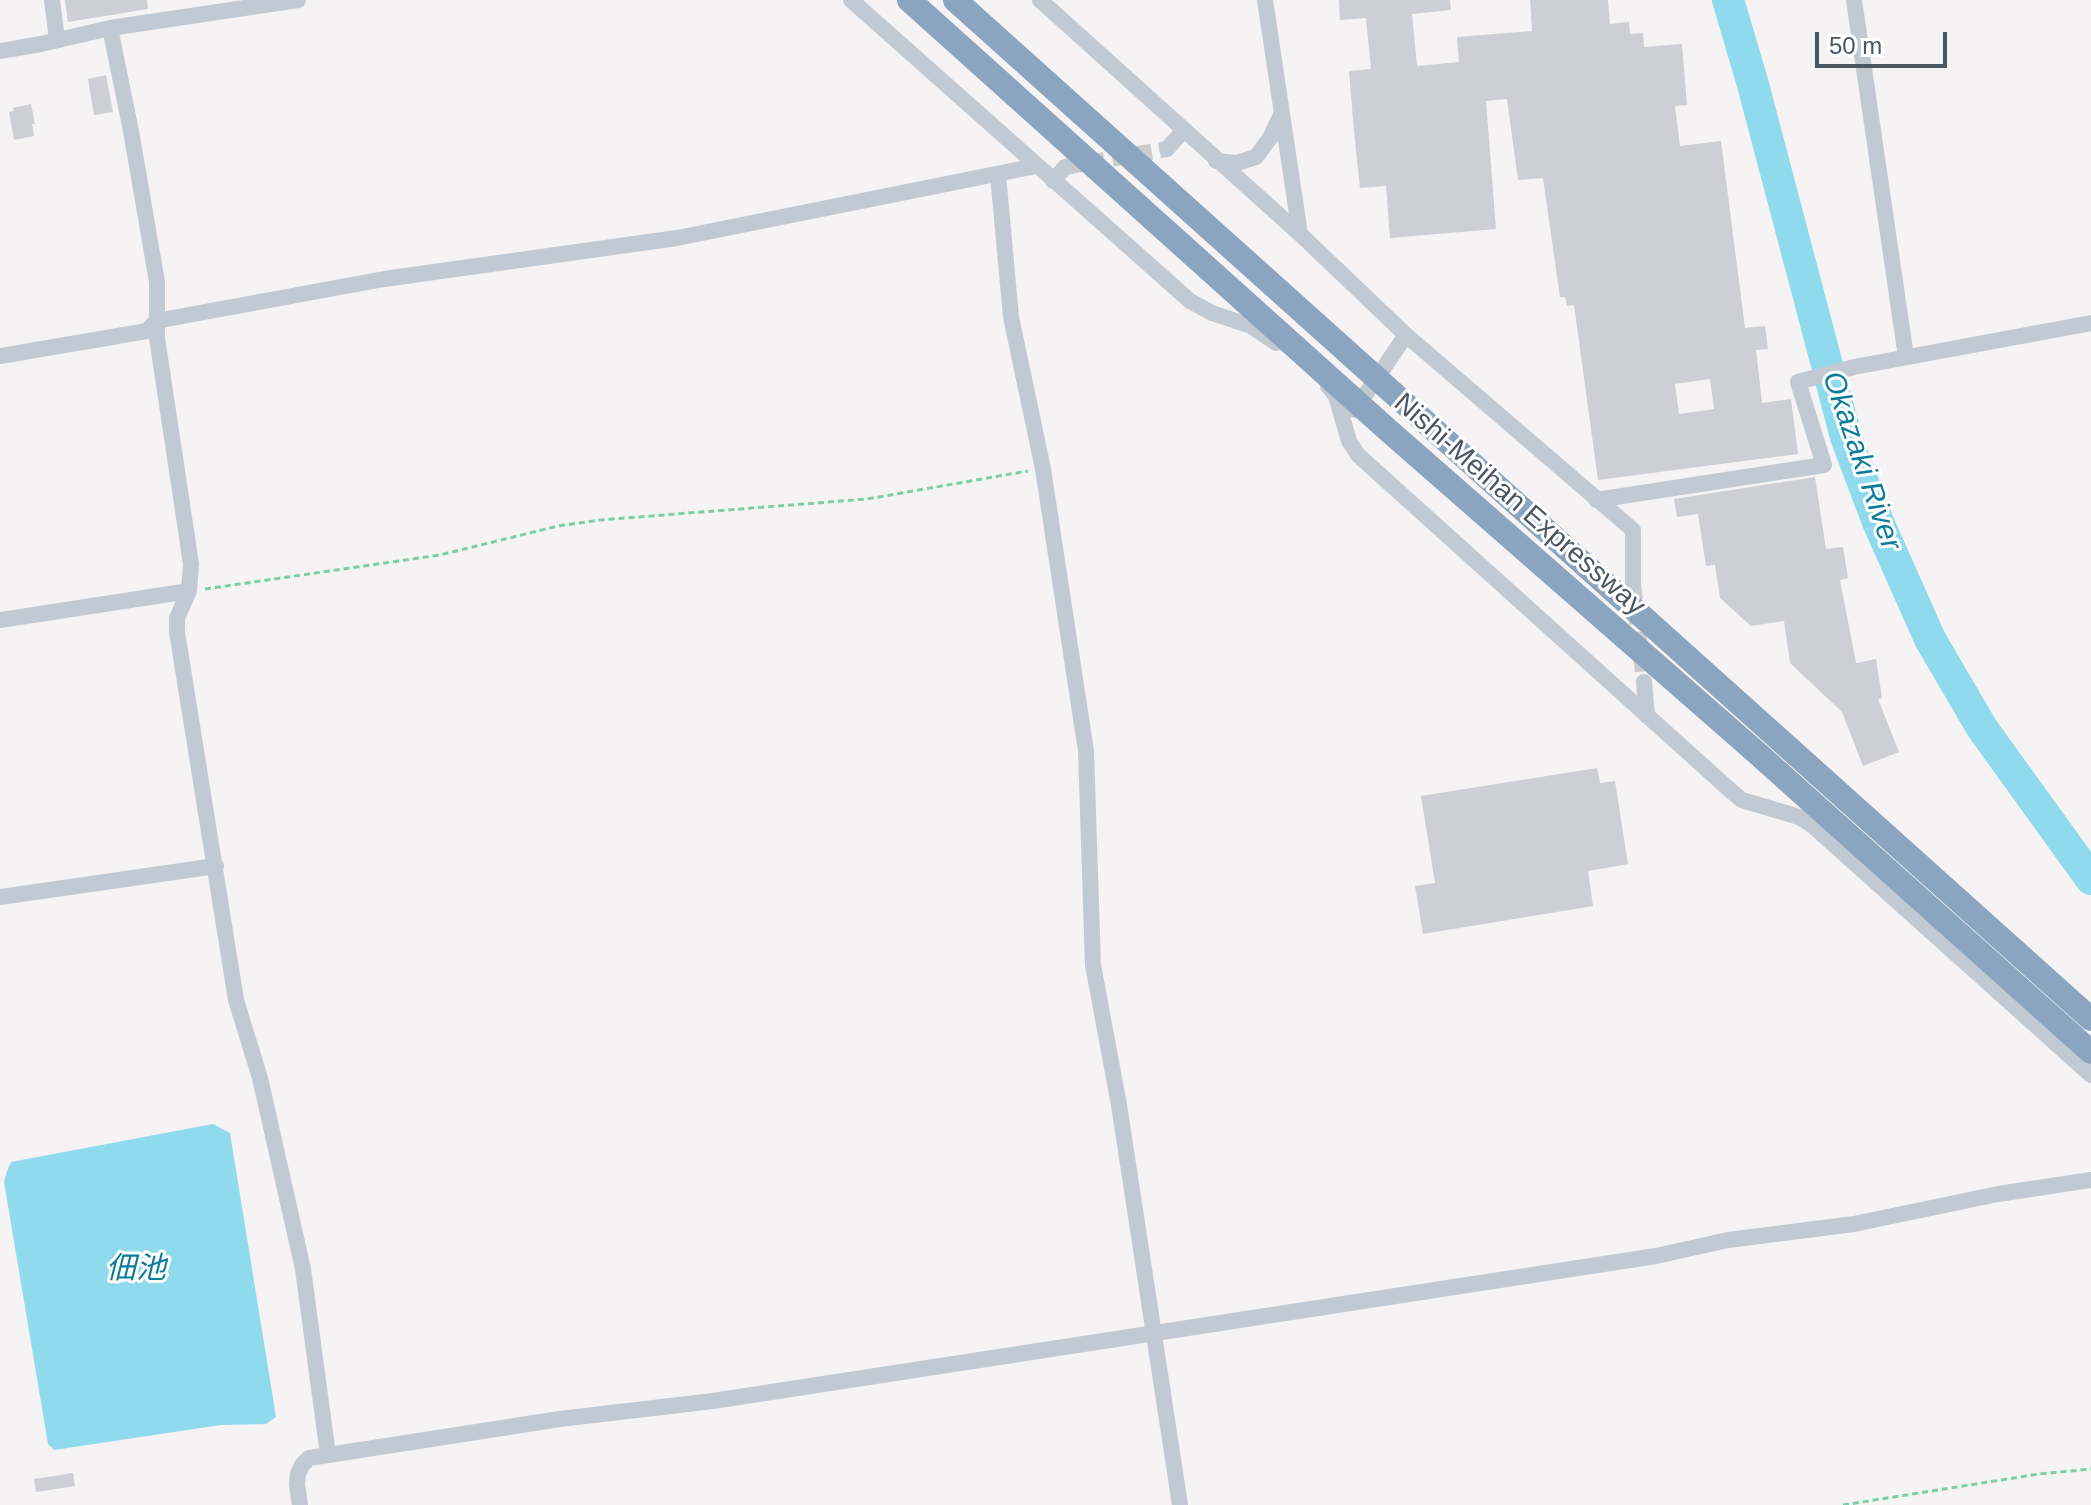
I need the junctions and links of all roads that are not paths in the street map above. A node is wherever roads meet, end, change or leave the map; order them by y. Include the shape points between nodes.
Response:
1 (52, 0) edge
2 (298, 0) edge
3 (851, 0) edge
4 (909, 0) edge
5 (955, 0) edge
6 (1040, 0) edge
7 (1265, 0) edge
8 (1854, 0) edge
9 (110, 28) junction
10 (57, 40) junction
11 (0, 51) edge
12 (1282, 112) junction
13 (1183, 131) junction
14 (1167, 149) tunnel mouth
15 (1216, 161) junction
16 (1036, 166) junction
17 (1065, 167) tunnel mouth
18 (998, 175) junction
19 (1053, 181) junction
20 (1300, 234) junction
21 (156, 321) junction
22 (2091, 323) edge
23 (1406, 335) junction
24 (0, 356) edge
25 (1906, 357) junction
26 (1345, 425) junction
27 (1596, 500) junction
28 (1633, 584) tunnel mouth
29 (189, 591) junction
30 (0, 620) edge
31 (1644, 682) tunnel mouth
32 (1647, 716) junction
33 (216, 866) junction
34 (0, 897) edge
35 (2091, 1019) edge
36 (2091, 1052) edge
37 (2091, 1075) edge
38 (2091, 1180) edge
39 (1153, 1332) junction
40 (328, 1455) junction
41 (300, 1505) edge
42 (1180, 1505) edge

1 - 10 street
2 - 9 street
3 - 16 street
4 - 36 highway, Nishi-Meihan Expressway
5 - 35 highway, Nishi-Meihan Expressway
6 - 13 street
7 - 12 street
8 - 25 street
9 - 10 street
9 - 21 street via 157,282
10 - 11 street
12 - 15 street via 1256,157 1237,163
12 - 20 street
13 - 14 street
13 - 15 street
15 - 20 street
16 - 18 street
16 - 19 street
17 - 19 street
18 - 21 street via 677,238 384,279
18 - 39 street via 1011,317 1043,469 1086,751 1093,965
19 - 26 street via 1190,301 1251,326 1279,345 1328,386
20 - 23 street
21 - 24 street via 147,331
21 - 29 street via 191,564
22 - 25 street
23 - 26 street
23 - 27 street
25 - 27 street via 1798,382 1824,465
26 - 32 street via 1358,455
27 - 28 street via 1633,530
29 - 30 street
29 - 33 street via 177,632
31 - 32 street
32 - 37 street via 1742,800 1812,825
33 - 34 street
33 - 40 street via 236,1000 260,1078 305,1279
38 - 39 street via 1854,1224
39 - 40 street
39 - 42 street
40 - 41 street via 309,1458 302,1465

